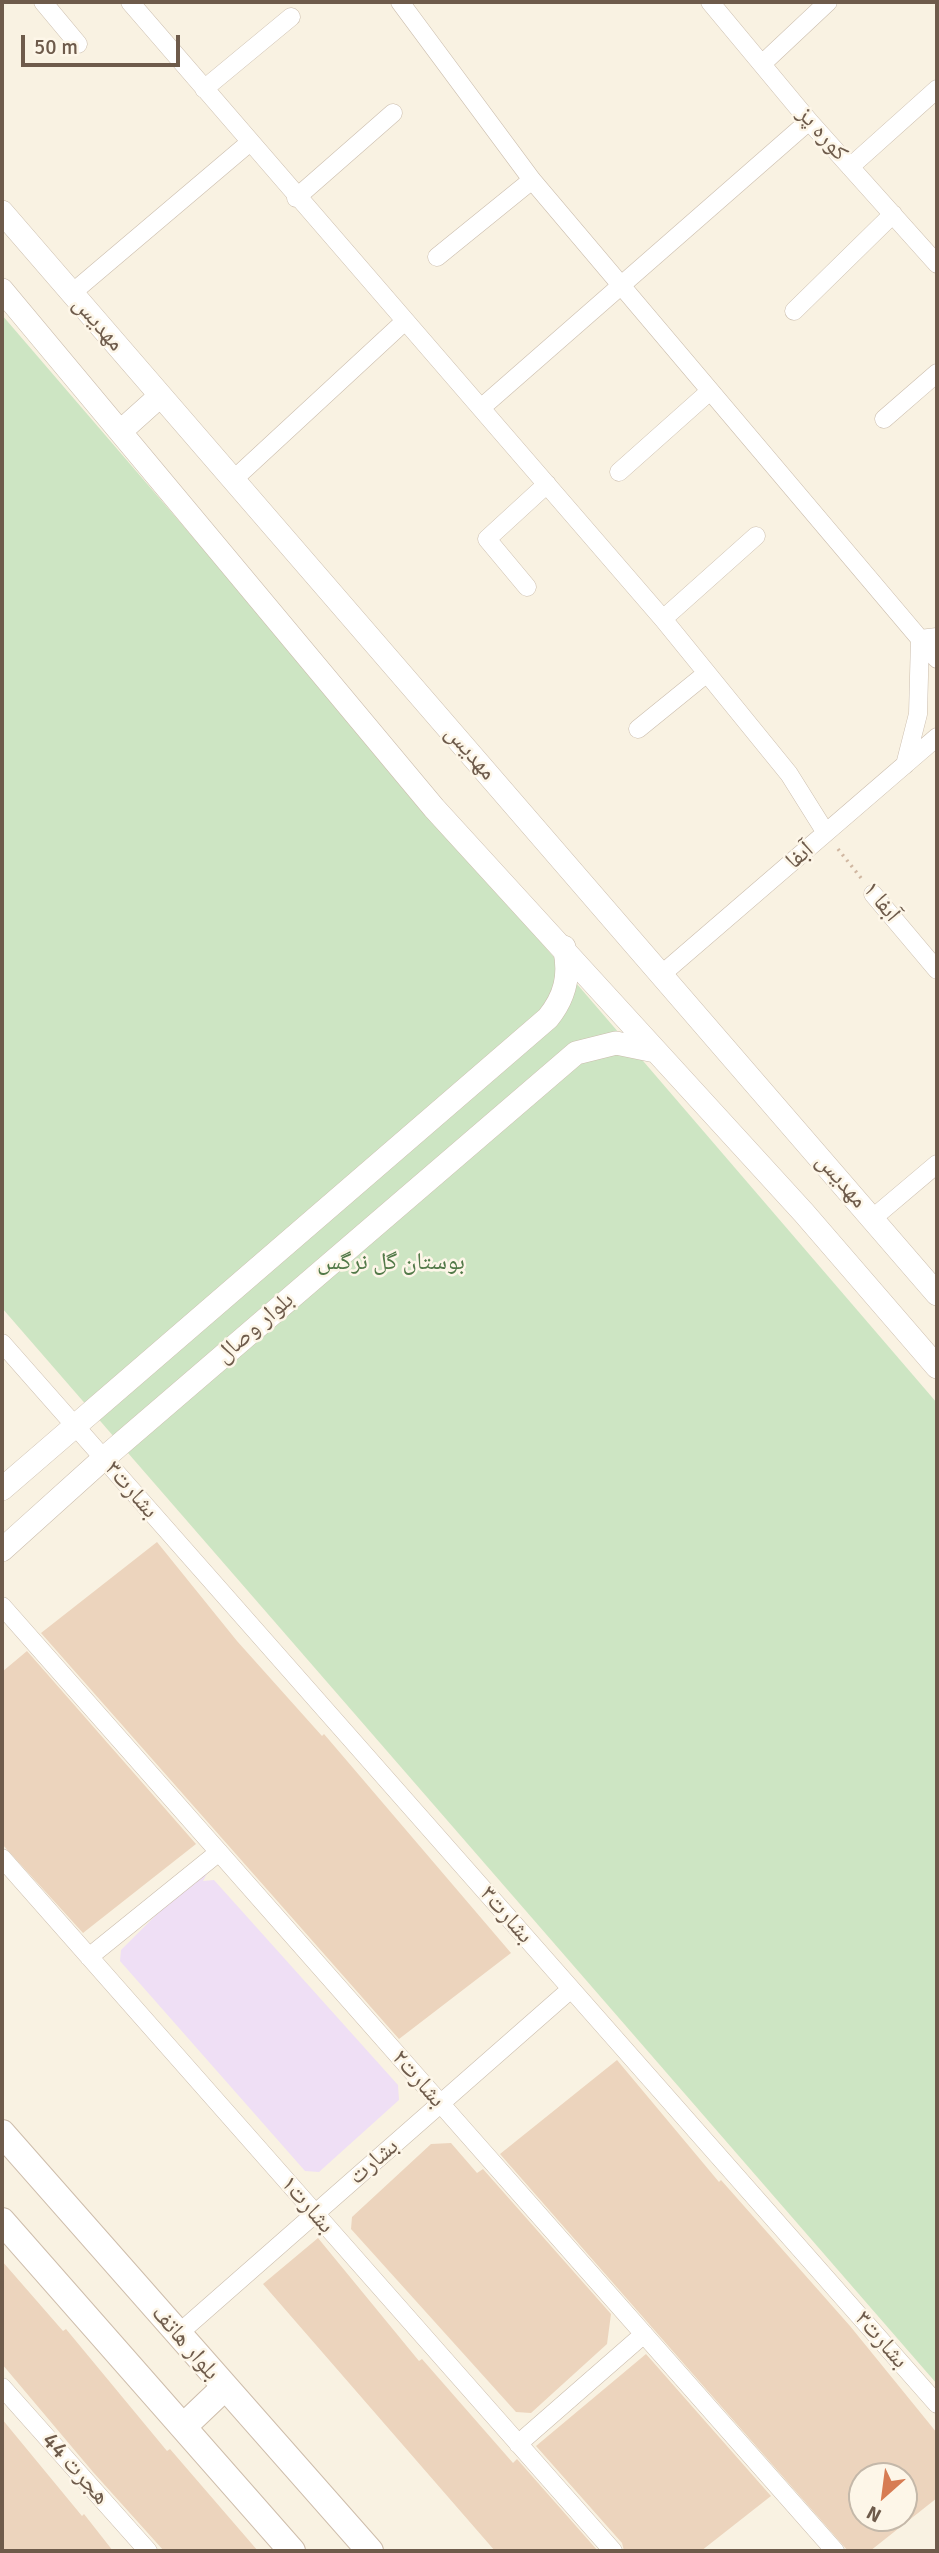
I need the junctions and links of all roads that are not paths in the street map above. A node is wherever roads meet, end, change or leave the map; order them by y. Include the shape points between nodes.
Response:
1 (130, 2) edge
2 (400, 2) edge
3 (710, 2) edge
4 (828, 2) edge
5 (49, 4) edge
6 (291, 17) dead end
7 (78, 44) dead end
8 (762, 64) junction
9 (204, 89) junction
10 (937, 89) edge
11 (393, 113) dead end
12 (809, 121) junction
13 (249, 143) junction
14 (850, 167) junction
15 (532, 180) junction
16 (296, 198) junction
17 (2, 212) edge
18 (893, 214) junction
19 (438, 257) dead end
20 (937, 264) edge
21 (621, 285) junction
22 (2, 290) edge
23 (72, 293) junction
24 (794, 311) dead end
25 (405, 321) junction
26 (937, 373) edge
27 (710, 391) junction
28 (160, 396) junction
29 (481, 408) junction
30 (884, 419) dead end
31 (121, 431) junction
32 (619, 472) dead end
33 (233, 480) junction
34 (547, 484) junction
35 (756, 536) dead end
36 (527, 587) dead end
37 (663, 619) junction
38 (929, 638) edge
39 (937, 659) edge
40 (707, 673) junction
41 (638, 729) dead end
42 (937, 737) edge
43 (905, 765) junction
44 (826, 833) junction
45 (873, 894) road end
46 (564, 947) junction
47 (937, 970) edge
48 (662, 974) junction
49 (655, 1051) junction
50 (937, 1164) edge
51 (873, 1218) junction
52 (937, 1294) edge
53 (2, 1343) edge
54 (937, 1367) edge
55 (75, 1426) junction
56 (103, 1459) junction
57 (2, 1489) edge
58 (2, 1550) edge
59 (2, 1606) edge
60 (219, 1852) junction
61 (2, 1858) edge
62 (89, 1957) junction
63 (571, 1989) junction
64 (440, 2104) junction
65 (2, 2133) edge
66 (315, 2213) junction
67 (2, 2221) edge
68 (177, 2334) junction
69 (644, 2334) junction
70 (2, 2387) edge
71 (224, 2388) junction
72 (937, 2404) edge
73 (183, 2427) junction
74 (518, 2444) junction
75 (148, 2551) edge
76 (292, 2551) edge
77 (370, 2551) edge
78 (613, 2551) edge
79 (835, 2551) edge

1 - 9 street
2 - 15 street
3 - 8 street, کوره پز
4 - 8 street
5 - 7 street
6 - 9 street
8 - 12 street, کوره پز
9 - 13 street
10 - 14 street
11 - 16 street
12 - 14 street, کوره پز
12 - 21 street
13 - 16 street
13 - 23 street
14 - 18 street, کوره پز
15 - 19 street
15 - 21 street
16 - 25 street
17 - 23 street, مهدیس
18 - 20 street, کوره پز
18 - 24 street
21 - 27 street
21 - 29 street
22 - 31 street, مهدیس
23 - 28 street, مهدیس
25 - 29 street
25 - 33 street
26 - 30 street
27 - 32 street
27 - 38 street
28 - 31 street
28 - 33 street, مهدیس
29 - 34 street
31 - 46 street, مهدیس via 434,807
33 - 48 street, مهدیس
34 - 36 street via 487,538
34 - 37 street
35 - 37 street
37 - 40 street
38 - 39 street
38 - 43 street
40 - 41 street
40 - 44 street via 789,774
42 - 43 street, آبفا
43 - 44 street, آبفا
44 - 48 street, آبفا
45 - 47 street, آبفا ۱
46 - 49 street, مهدیس
46 - 55 street, بلوار وصال via 567,983 548,1018
48 - 51 street, مهدیس
49 - 54 street, مهدیس
49 - 56 street, بلوار وصال via 616,1043 576,1053
50 - 51 street
51 - 52 street, مهدیس
53 - 55 street, بشارت۳
55 - 56 street, بشارت۳
55 - 57 street, بلوار وصال
56 - 58 street, بلوار وصال
56 - 63 street, بشارت۳
59 - 60 street, بشارت۲
60 - 62 street
60 - 64 street, بشارت۲
61 - 62 street, بشارت۱
62 - 66 street, بشارت۱
63 - 64 street, بشارت
63 - 72 street, بشارت۳
64 - 66 street, بشارت
64 - 69 street, بشارت۲
65 - 68 main road, بلوار هاتف
66 - 68 street, بشارت
66 - 74 street, بشارت۱
67 - 73 main road
68 - 71 main road, بلوار هاتف
69 - 74 street
69 - 79 street, بشارت۲
70 - 75 street, هجرت 44
71 - 73 main road
71 - 77 main road, بلوار هاتف
73 - 76 main road
74 - 78 street, بشارت۱

